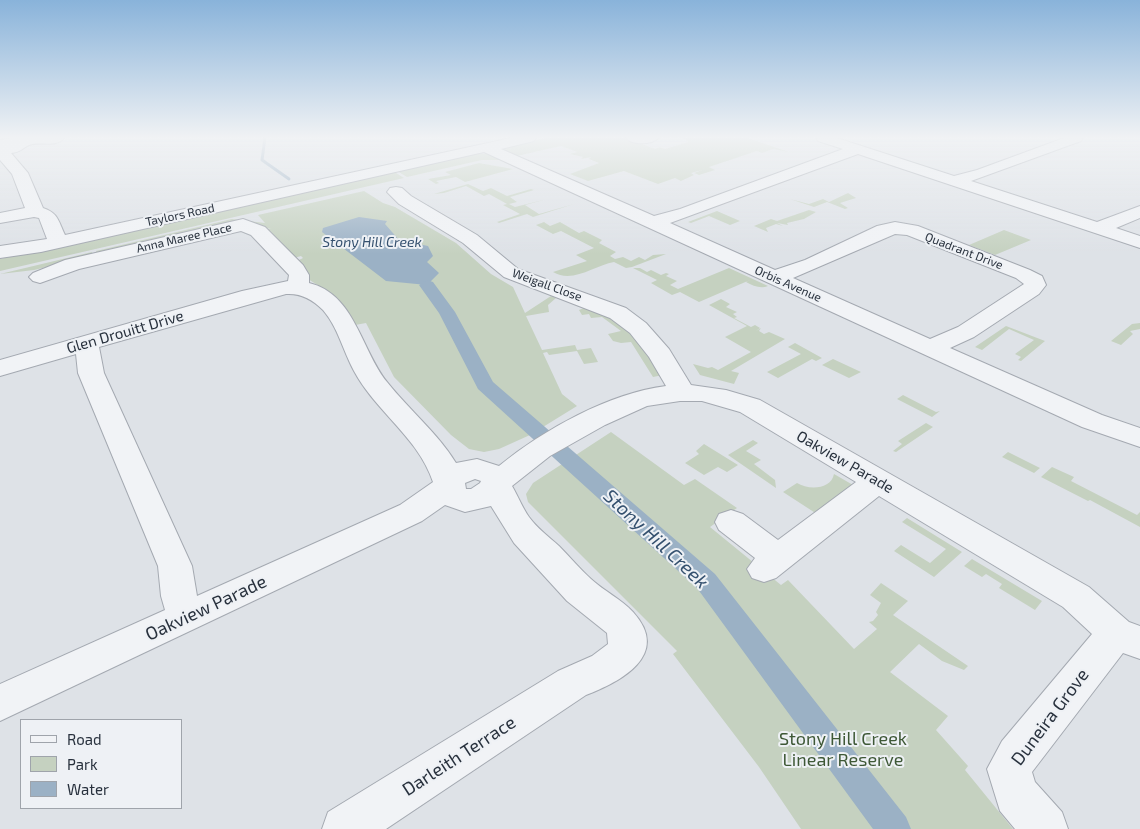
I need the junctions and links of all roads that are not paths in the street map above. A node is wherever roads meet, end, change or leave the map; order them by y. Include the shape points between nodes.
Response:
1 (22, 177) edge
2 (351, 177) edge
3 (549, 177) edge
4 (785, 177) edge
5 (941, 177) edge
6 (972, 177) edge
7 (957, 182) junction
8 (396, 192) dead end
9 (34, 210) junction
10 (1132, 215) edge
11 (0, 217) edge
12 (655, 225) junction
13 (1103, 230) junction
14 (1140, 242) edge
15 (45, 245) junction
16 (0, 252) edge
17 (0, 257) edge
18 (40, 277) dead end
19 (779, 280) junction
20 (299, 285) junction
21 (78, 345) junction
22 (937, 352) junction
23 (0, 368) edge
24 (682, 392) junction
25 (1092, 421) junction
26 (1140, 438) edge
27 (1140, 445) edge
28 (878, 481) junction
29 (471, 484) junction
30 (731, 522) dead end
31 (196, 613) junction
32 (1128, 638) edge
33 (0, 703) edge
34 (345, 829) edge
35 (1045, 829) edge

1 - 9 street
2 - 15 street, Taylors Road
3 - 12 street, Orbis Avenue
4 - 12 street
5 - 7 street
6 - 7 street
7 - 13 street
8 - 24 street, Weigall Close via 470,239 511,274 618,313 638,328 660,354
9 - 11 street
9 - 15 street via 30,218
10 - 13 street
12 - 19 street, Orbis Avenue
13 - 14 street
15 - 16 street, Taylors Road
15 - 17 street, Taylors Road
18 - 20 street, Anna Maree Place via 72,264 243,225 258,231 296,269
19 - 22 street, Orbis Avenue
19 - 22 street, Quadrant Drive via 884,230 900,228 1034,281 1031,289
20 - 21 street, Glen Drouitt Drive
20 - 29 street via 322,298 344,323 378,389 431,444 446,471
21 - 23 street, Glen Drouitt Drive
21 - 31 street via 175,566 179,596
22 - 25 street, Orbis Avenue
24 - 28 street, Oakview Parade via 718,395 750,406
24 - 29 street, Oakview Parade via 648,397 592,420 530,456 513,472
25 - 26 street, Orbis Avenue
25 - 27 street, Orbis Avenue
28 - 30 street via 772,563
28 - 32 street, Oakview Parade via 1076,597
29 - 31 street, Oakview Parade
29 - 34 street, Darleith Terrace via 518,526 590,600 620,623 628,643 619,659 600,672 572,683
31 - 33 street, Oakview Parade
32 - 35 street, Duneira Grove via 1017,756 1009,769 1016,795

